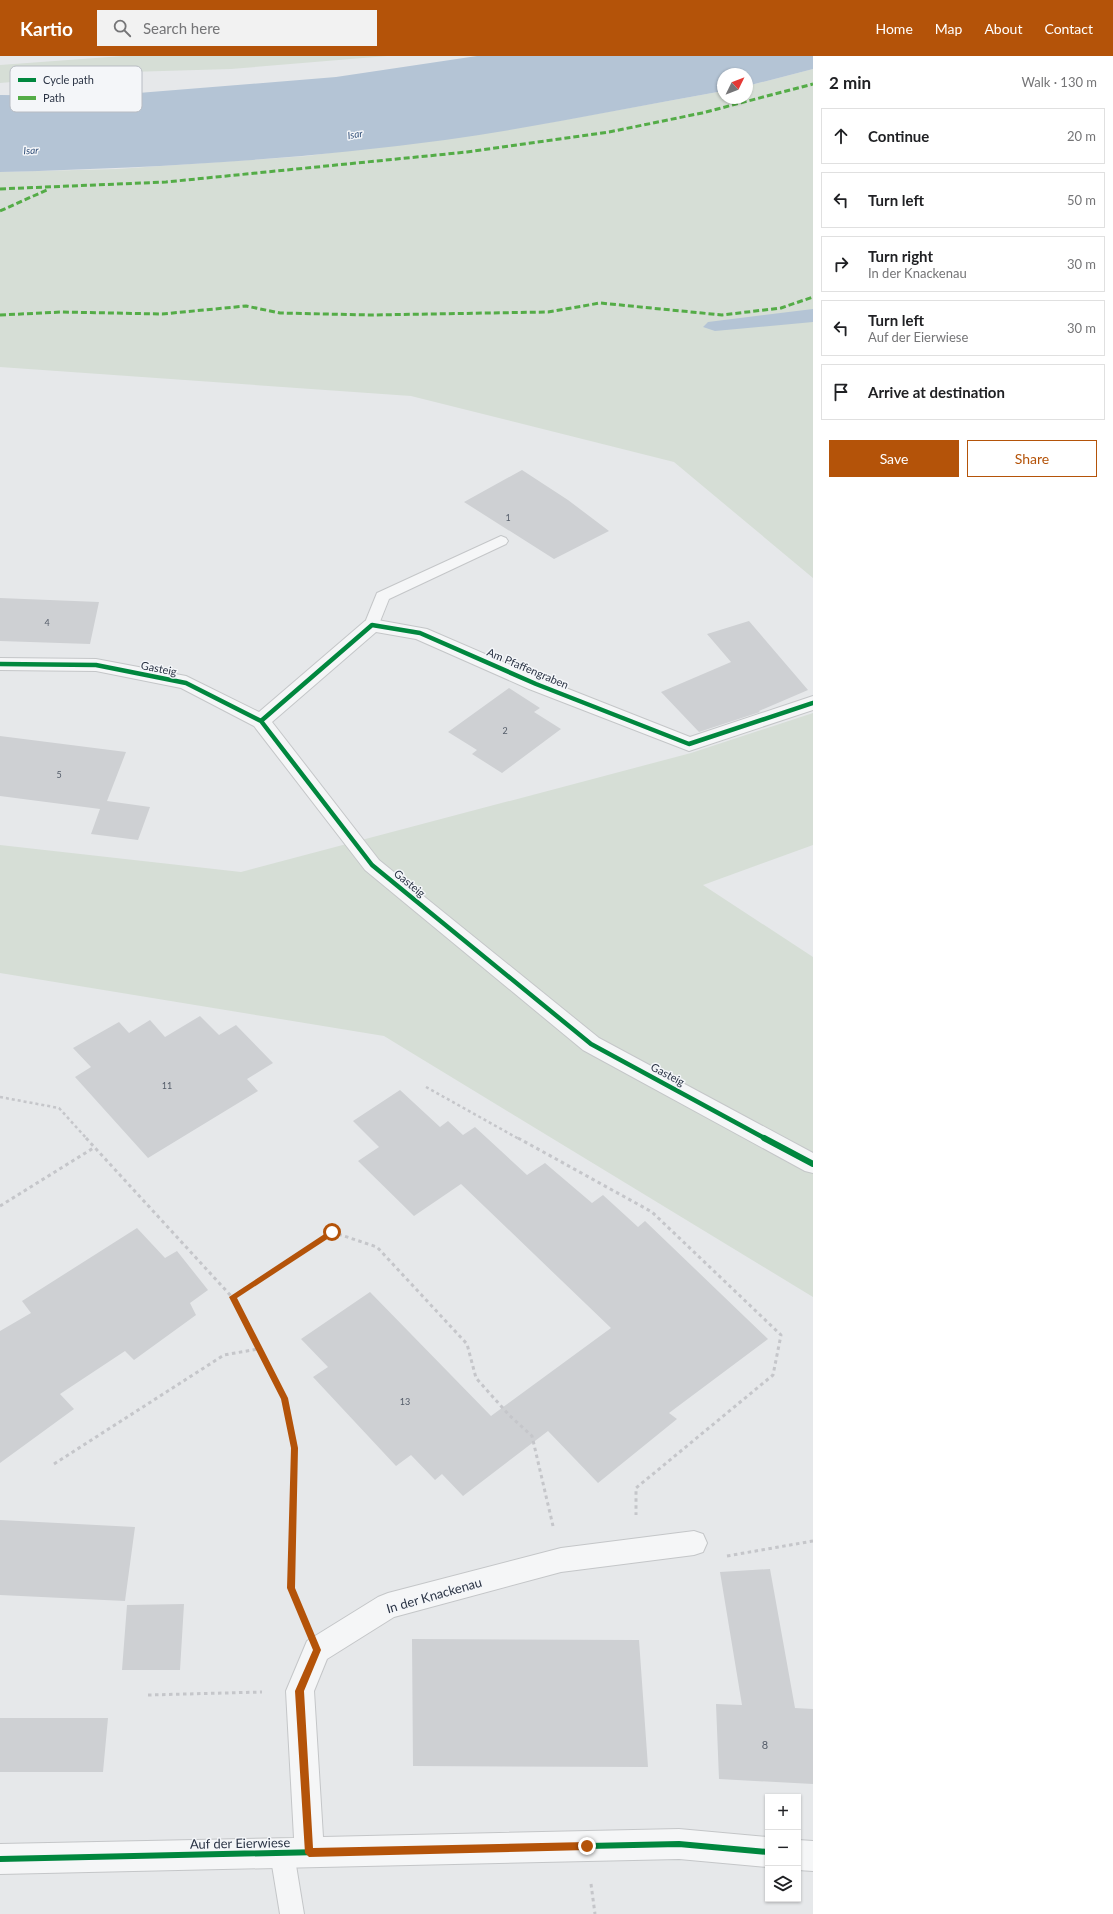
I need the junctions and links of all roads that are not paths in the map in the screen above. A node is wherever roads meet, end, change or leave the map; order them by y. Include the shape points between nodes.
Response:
1 (501, 541) dead end
2 (372, 625) junction
3 (0, 664) edge
4 (813, 703) edge
5 (261, 721) junction
6 (813, 1164) edge
7 (694, 1543) road end
8 (765, 1852) edge
9 (296, 1853) junction
10 (801, 1855) edge
11 (813, 1856) edge
12 (0, 1859) edge
13 (292, 1914) edge

1 - 2 lane via 382,596
2 - 4 street, Am Pfaffengraben via 420,632 536,684 689,744
2 - 5 street
3 - 5 street, Gasteig via 96,665 186,683
5 - 6 street, Gasteig via 372,865 591,1044
7 - 9 street, In der Knackenau via 561,1560 388,1606 317,1650 300,1691
8 - 9 street, Auf der Eierwiese via 679,1844
9 - 12 street, Auf der Eierwiese
9 - 13 lane
10 - 11 street

